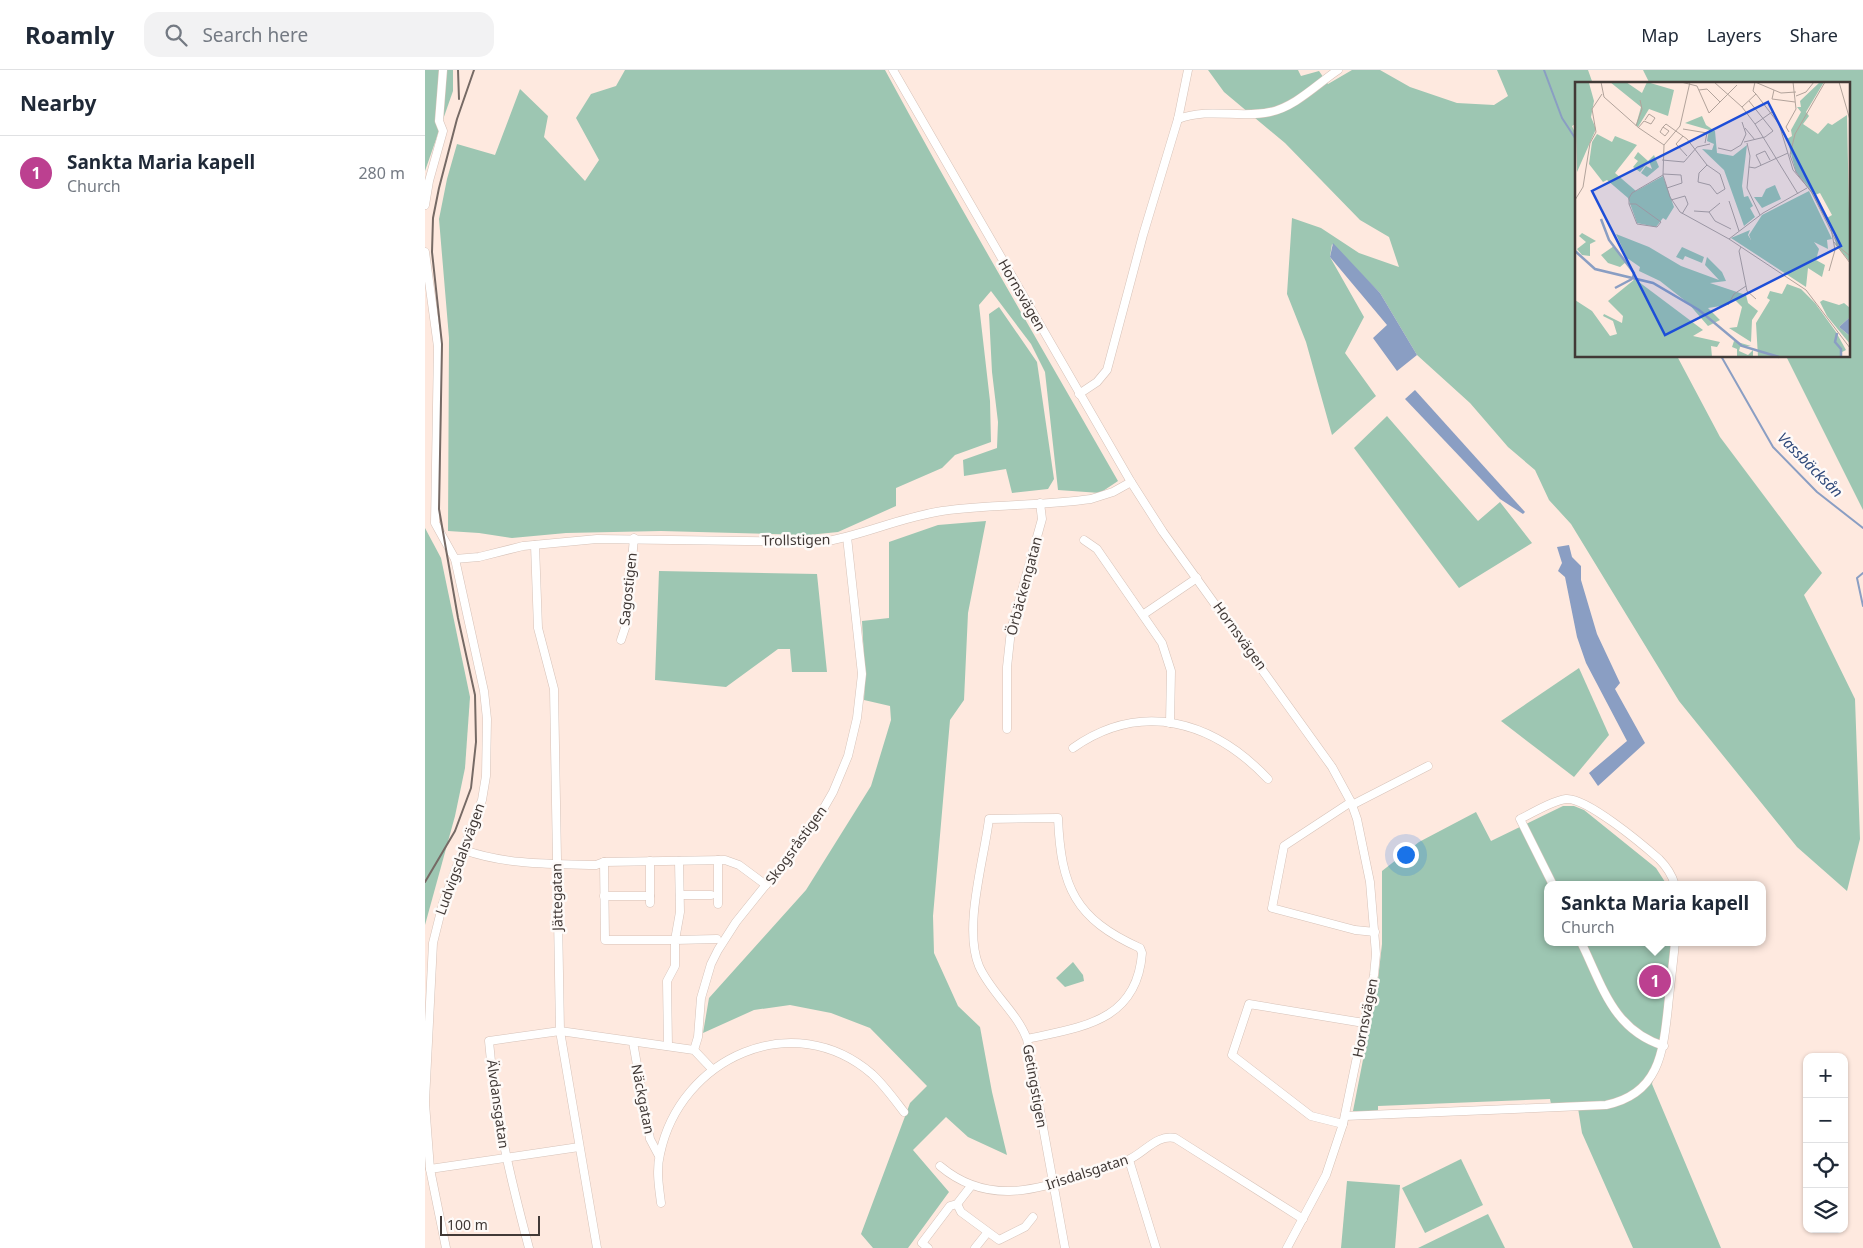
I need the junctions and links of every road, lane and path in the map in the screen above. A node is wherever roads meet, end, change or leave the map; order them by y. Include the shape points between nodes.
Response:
1 (443, 70) edge
2 (893, 70) edge
3 (1187, 70) edge
4 (1338, 70) edge
5 (1178, 119) junction
6 (425, 205) edge
7 (425, 252) edge
8 (1079, 394) junction
9 (1131, 482) junction
10 (1040, 503) junction
11 (847, 537) junction
12 (634, 538) junction
13 (1084, 540) dead end
14 (535, 545) junction
15 (455, 559) junction
16 (1197, 578) junction
17 (1144, 614) junction
18 (621, 640) dead end
19 (1169, 723) junction
20 (1007, 729) dead end
21 (1073, 748) dead end
22 (1428, 766) dead end
23 (1268, 779) dead end
24 (1352, 803) junction
25 (464, 850) junction
26 (717, 860) junction
27 (650, 861) junction
28 (679, 861) junction
29 (604, 862) junction
30 (557, 864) junction
31 (1551, 881) edge
32 (1673, 881) edge
33 (766, 885) junction
34 (680, 895) junction
35 (711, 895) dead end
36 (604, 896) junction
37 (717, 904) dead end
38 (1375, 932) junction
39 (717, 938) dead end
40 (675, 940) junction
41 (1583, 946) edge
42 (1675, 946) edge
43 (1364, 1023) junction
44 (560, 1031) junction
45 (1027, 1039) junction
46 (633, 1042) junction
47 (667, 1046) junction
48 (1664, 1046) junction
49 (694, 1050) junction
50 (712, 1069) junction
51 (425, 1102) edge
52 (904, 1112) dead end
53 (1345, 1116) junction
54 (1343, 1124) junction
55 (579, 1147) junction
56 (659, 1156) junction
57 (505, 1158) junction
58 (1129, 1160) junction
59 (940, 1166) dead end
60 (430, 1170) junction
61 (1053, 1185) junction
62 (971, 1186) junction
63 (661, 1203) dead end
64 (957, 1204) junction
65 (1033, 1217) dead end
66 (1303, 1219) junction
67 (987, 1232) junction
68 (446, 1248) edge
69 (529, 1248) edge
70 (597, 1248) edge
71 (928, 1248) edge
72 (975, 1248) edge
73 (1065, 1248) edge
74 (1156, 1248) edge
75 (1287, 1248) edge

1 - 6 street via 439,121 443,131
2 - 8 street, Hornsvägen
3 - 5 street
4 - 5 street via 1280,109 1258,114 1195,113
5 - 8 street via 1107,370 1097,382
7 - 15 street, Ludvigsdalsvägen via 438,347 435,523
8 - 9 street, Hornsvägen
9 - 10 street, Trollstigen via 1097,498
9 - 16 street, Hornsvägen
10 - 11 street, Trollstigen via 941,511
10 - 20 street, Örbäckengatan via 1042,519 1011,630 1007,667
11 - 12 street, Trollstigen via 823,542
11 - 33 street, Skogsråstigen via 861,654 860,695 853,737 842,773 823,810
12 - 14 street, Trollstigen
12 - 18 street, Sagostigen via 626,625
13 - 17 street via 1097,549
14 - 15 street, Trollstigen
14 - 30 street, Jättegatan via 538,628 553,689
15 - 25 street, Ludvigsdalsvägen via 485,691 487,718 486,776 482,800
16 - 17 street
16 - 24 street, Hornsvägen via 1302,723
17 - 19 street via 1163,643 1171,670
19 - 21 street via 1137,723 1105,729
19 - 23 street via 1222,741 1249,759
22 - 24 street
24 - 38 street, Hornsvägen via 1367,864
24 - 38 street via 1284,846 1272,908 1355,930
25 - 30 street via 497,859
25 - 51 street, Ludvigsdalsvägen via 443,903 433,943
26 - 28 street
26 - 33 street via 732,861
26 - 37 street
27 - 28 street
27 - 29 street
27 - 36 street via 650,900
28 - 34 street
29 - 30 street via 596,865
29 - 36 street
30 - 44 street, Jättegatan
31 - 32 street via 1520,819 1566,799 1591,807 1651,853 1666,868
33 - 49 street, Skogsråstigen via 735,922 711,964 701,998
34 - 35 street
34 - 40 street
36 - 40 street via 605,940
38 - 43 street, Hornsvägen via 1374,975
39 - 40 street
40 - 47 street via 675,966 667,981
41 - 48 street via 1622,1022 1640,1037
42 - 48 street
43 - 53 street, Hornsvägen
43 - 54 street via 1249,1004 1231,1056 1311,1116
44 - 46 street, Älvdansgatan
44 - 55 street, Jättegatan
44 - 57 street, Älvdansgatan via 489,1041
45 - 45 street, Getingstigen via 1019,1020 979,965 973,940 989,818 1058,818 1061,860 1069,887 1095,921 1140,948 1142,953 1133,987 1108,1016 1082,1027
45 - 61 street, Getingstigen
46 - 47 street, Älvdansgatan
46 - 56 street, Näckgatan via 650,1139
47 - 49 street, Älvdansgatan
48 - 53 street via 1655,1071 1642,1088 1617,1102
49 - 50 street
50 - 52 street via 739,1053 767,1045 814,1047 843,1056 872,1074
50 - 56 street via 678,1107
51 - 60 street, Ludvigsdalsvägen
53 - 54 street, Hornsvägen
54 - 66 street, Hornsvägen via 1327,1175
55 - 57 street
55 - 70 street, Jättegatan
56 - 63 street
57 - 60 street
57 - 69 street, Älvdansgatan
58 - 61 street, Irisdalsgatan
58 - 66 street, Irisdalsgatan via 1163,1138 1175,1138
58 - 74 street
59 - 62 street, Irisdalsgatan
60 - 68 street, Ludvigsdalsvägen
61 - 62 street, Irisdalsgatan via 1001,1192
61 - 73 street, Getingstigen
62 - 64 street
64 - 67 street via 961,1212
64 - 71 street via 950,1206 921,1243
65 - 67 street via 1025,1227 999,1240
66 - 75 street, Hornsvägen
67 - 72 street

